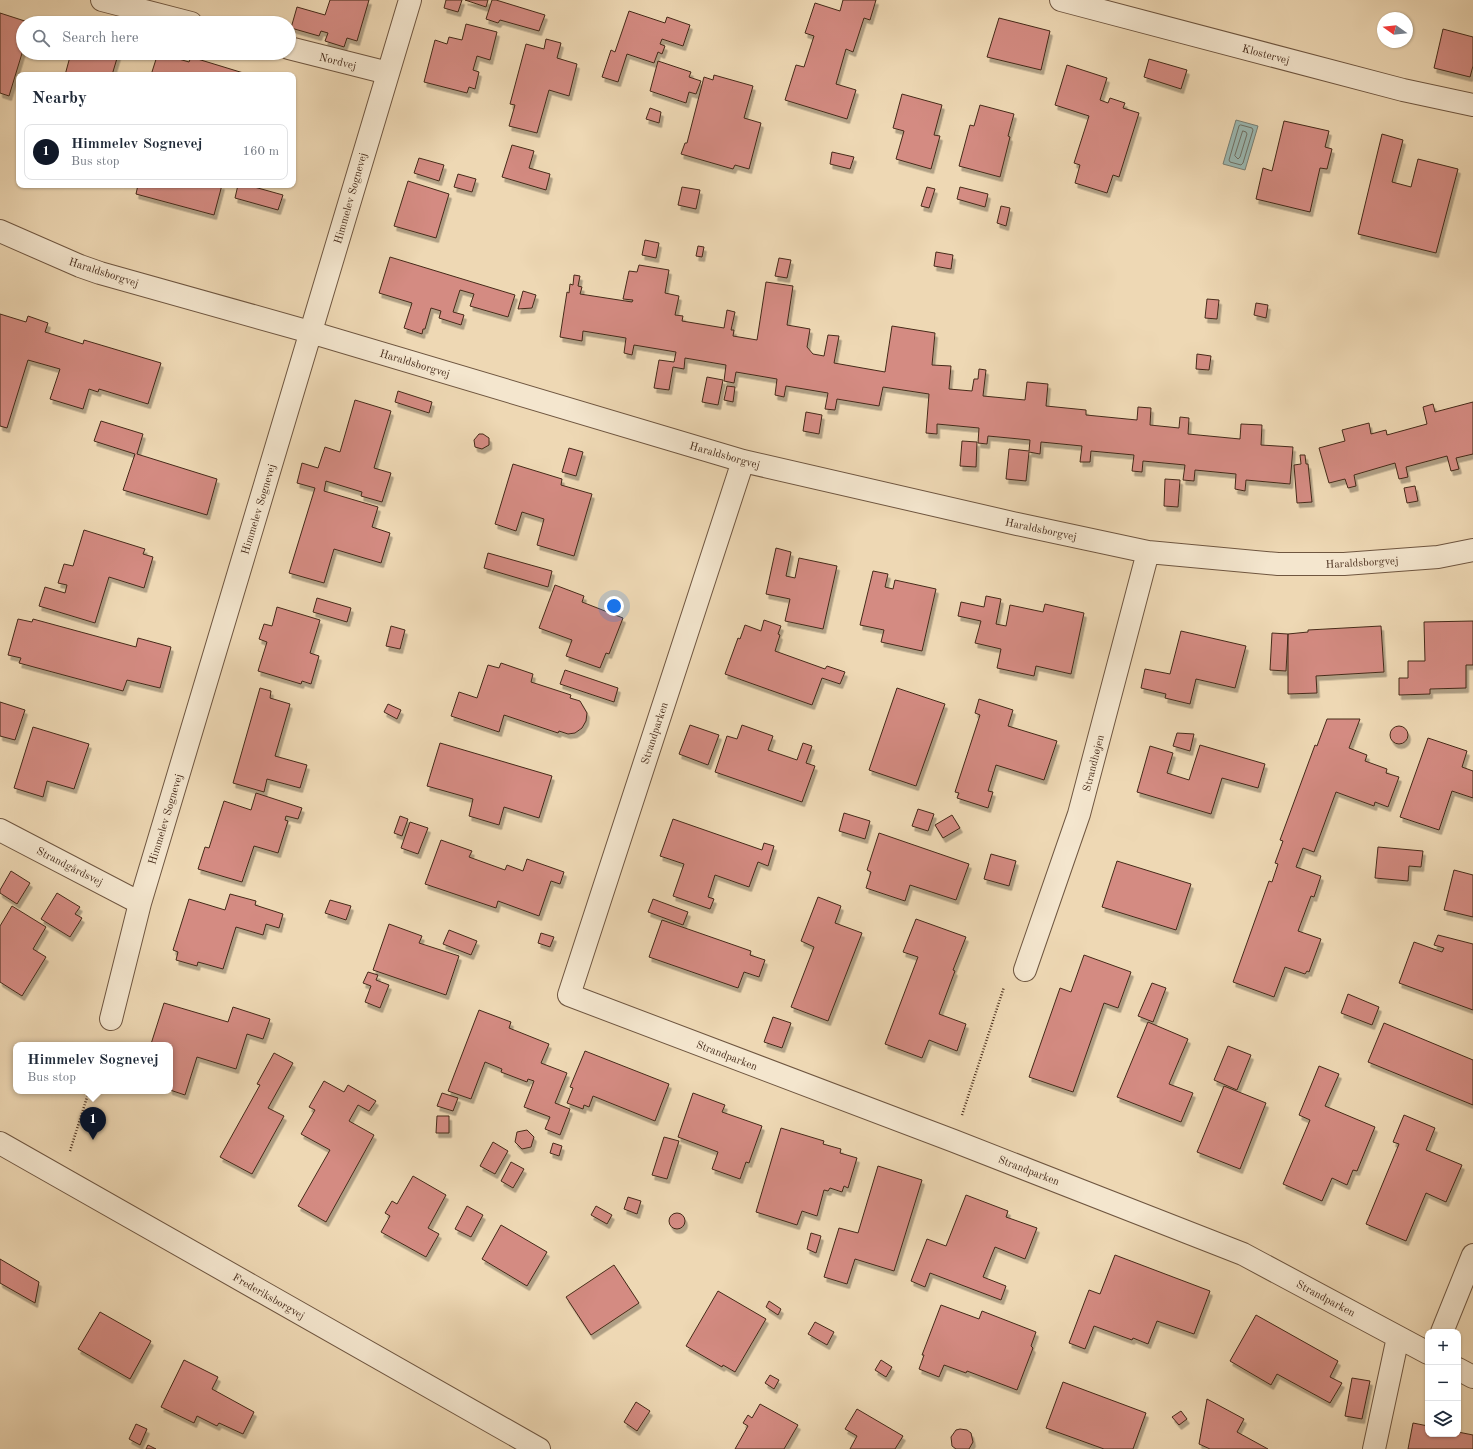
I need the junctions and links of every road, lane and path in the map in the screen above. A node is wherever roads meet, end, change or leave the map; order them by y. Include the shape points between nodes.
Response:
1 (102, 0) edge
2 (410, 0) edge
3 (1061, 0) edge
4 (164, 16) edge
5 (296, 50) edge
6 (388, 73) junction
7 (1473, 105) edge
8 (0, 231) edge
9 (310, 332) junction
10 (743, 461) junction
11 (1473, 550) edge
12 (1148, 552) junction
13 (0, 830) edge
14 (140, 903) junction
15 (1025, 970) joint
16 (111, 1019) dead end
17 (88, 1094) edge
18 (954, 1141) junction
19 (0, 1143) edge
20 (61, 1178) junction
21 (1473, 1255) edge
22 (1443, 1329) edge
23 (1398, 1337) junction
24 (1425, 1351) edge
25 (1461, 1371) edge
26 (1473, 1377) edge
27 (539, 1449) edge
28 (1374, 1449) edge

1 - 4 street
2 - 6 street, Himmelev Sognevej
3 - 7 street, Klostervej via 1403,90
5 - 6 street, Nordvej
6 - 9 street, Himmelev Sognevej
8 - 9 street, Haraldsborgvej via 100,273
9 - 10 street, Haraldsborgvej
9 - 14 street, Himmelev Sognevej
10 - 12 street, Haraldsborgvej
10 - 18 street, Strandparken via 569,995
11 - 12 street, Haraldsborgvej via 1438,557 1344,564 1278,564
12 - 15 street, Strandhøjen via 1079,814
13 - 14 street, Strandgårdsvej
14 - 16 street, Himmelev Sognevej
15 - 18 path via 1008,976
17 - 20 path
18 - 23 street, Strandparken via 1243,1254
19 - 20 street, Frederiksborgvej
20 - 27 street, Frederiksborgvej
21 - 22 street
23 - 24 street, Strandparken
23 - 28 street
25 - 26 street

